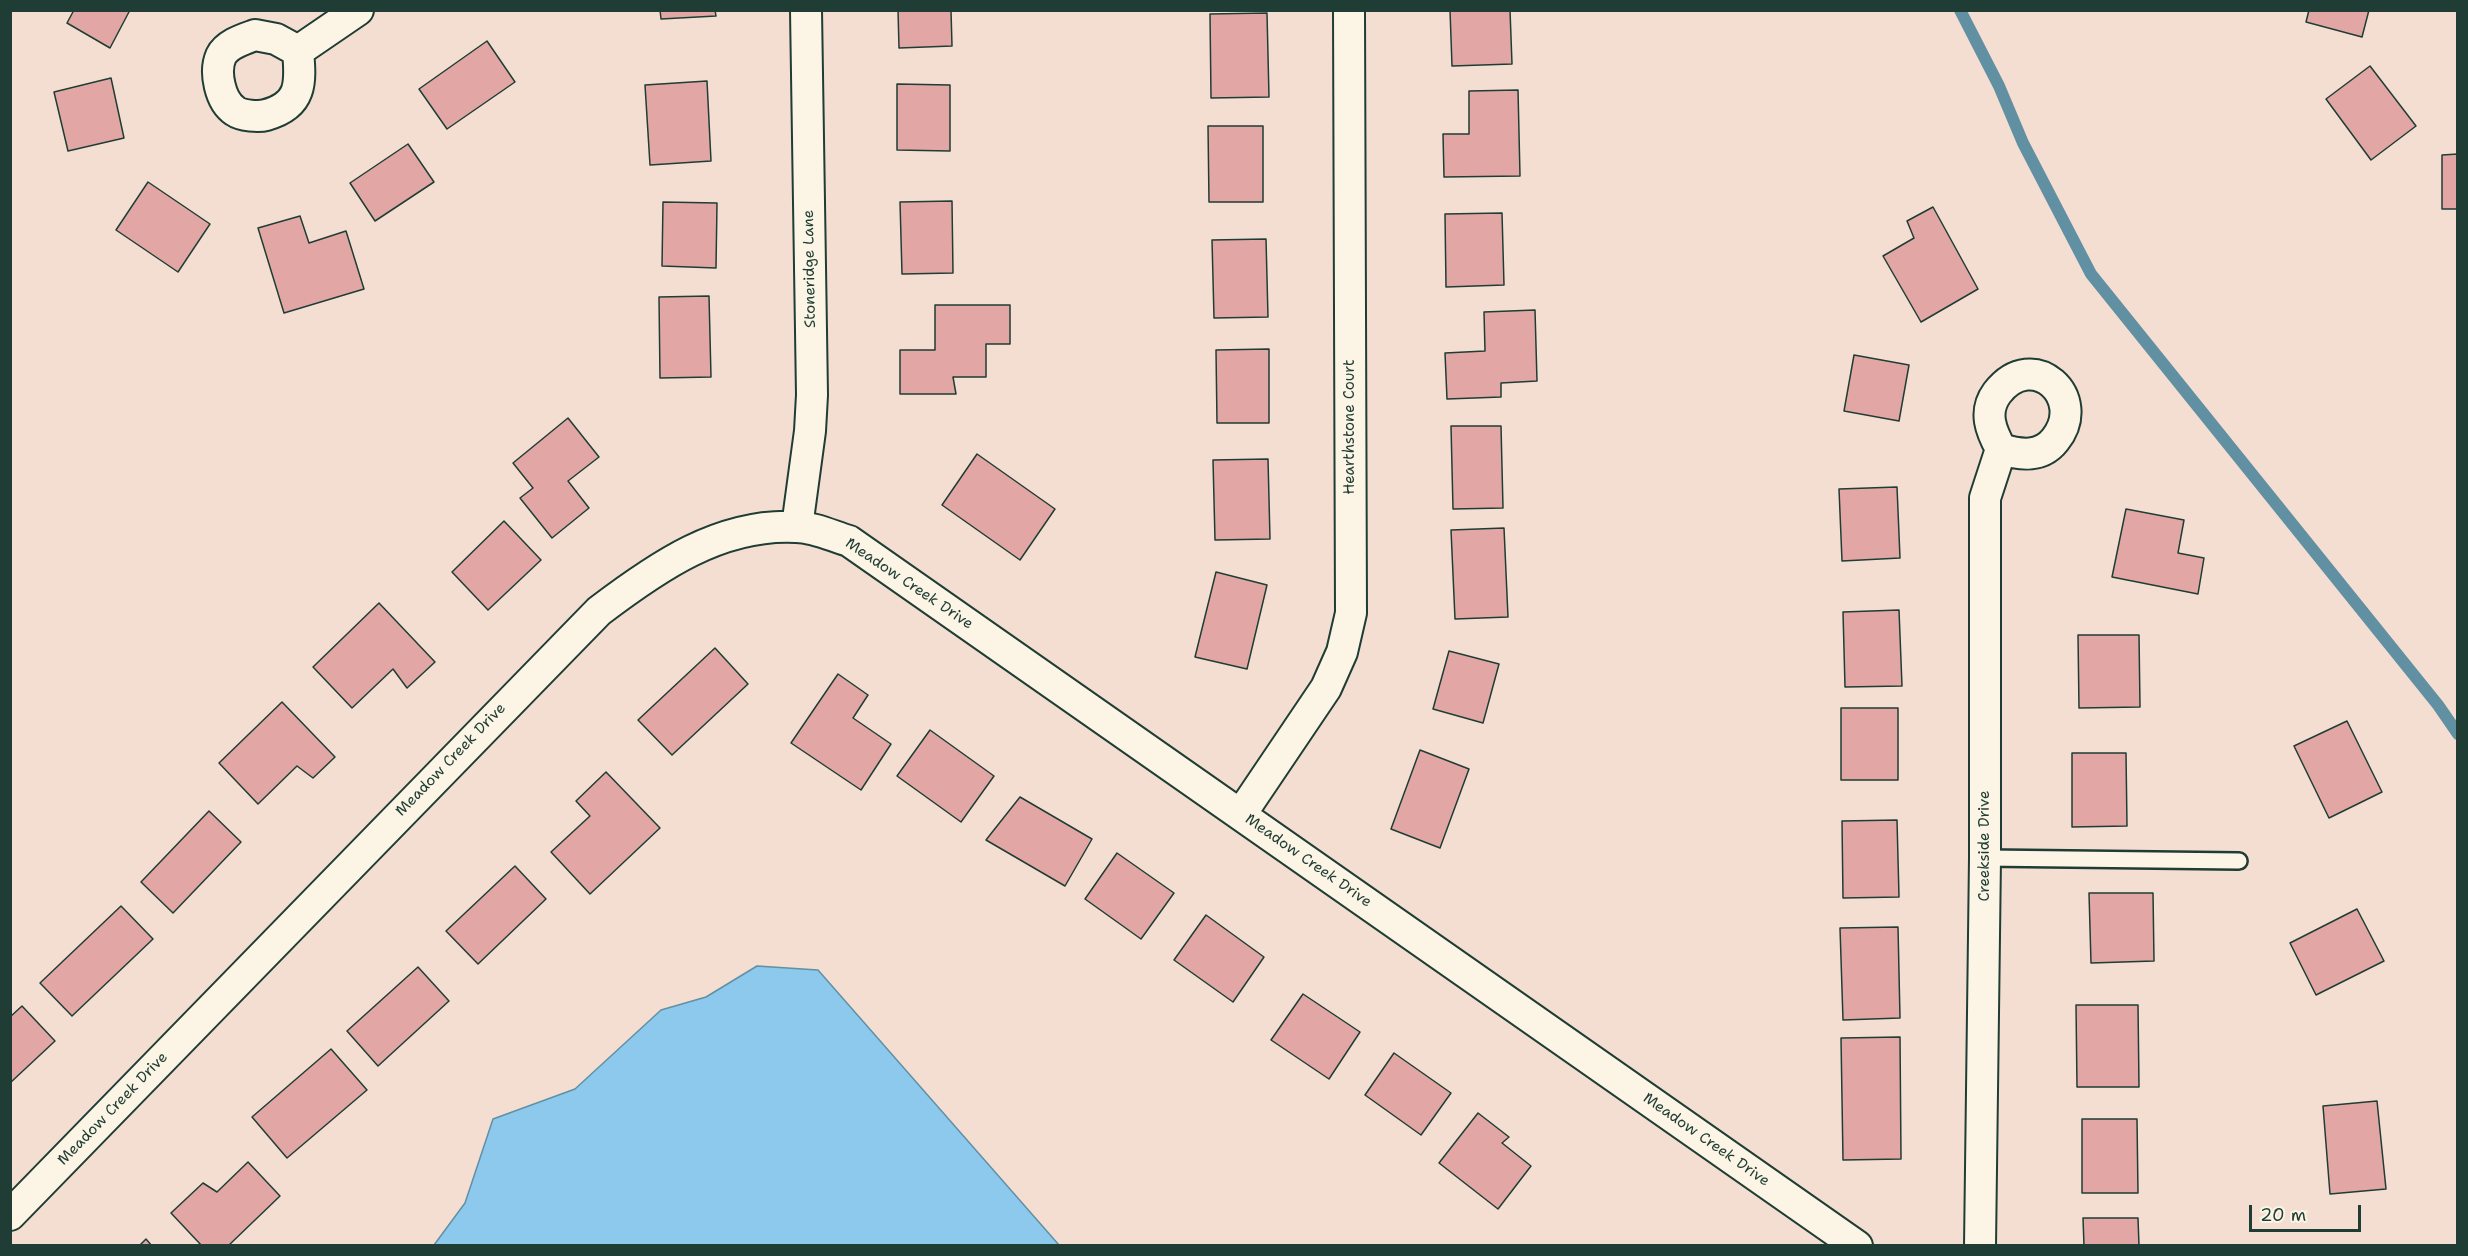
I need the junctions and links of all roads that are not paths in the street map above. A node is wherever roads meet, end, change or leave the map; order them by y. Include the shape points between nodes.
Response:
1 (358, 10) edge
2 (806, 10) edge
3 (1349, 10) edge
4 (298, 51) dead end
5 (2001, 449) dead end
6 (796, 526) junction
7 (1241, 814) junction
8 (1985, 858) junction
9 (2239, 861) dead end
10 (10, 1215) edge
11 (1857, 1245) edge
12 (1980, 1245) edge

1 - 4 street
2 - 6 street, Stoneridge Lane via 812,395
3 - 7 street, Hearthstone Court via 1351,613 1342,652 1326,688
5 - 8 street, Creekside Drive via 1985,498
6 - 7 street, Meadow Creek Drive via 849,542
6 - 10 street, Meadow Creek Drive via 737,531 695,548 645,575 599,611
7 - 11 street, Meadow Creek Drive
8 - 9 lane
8 - 12 street, Creekside Drive

